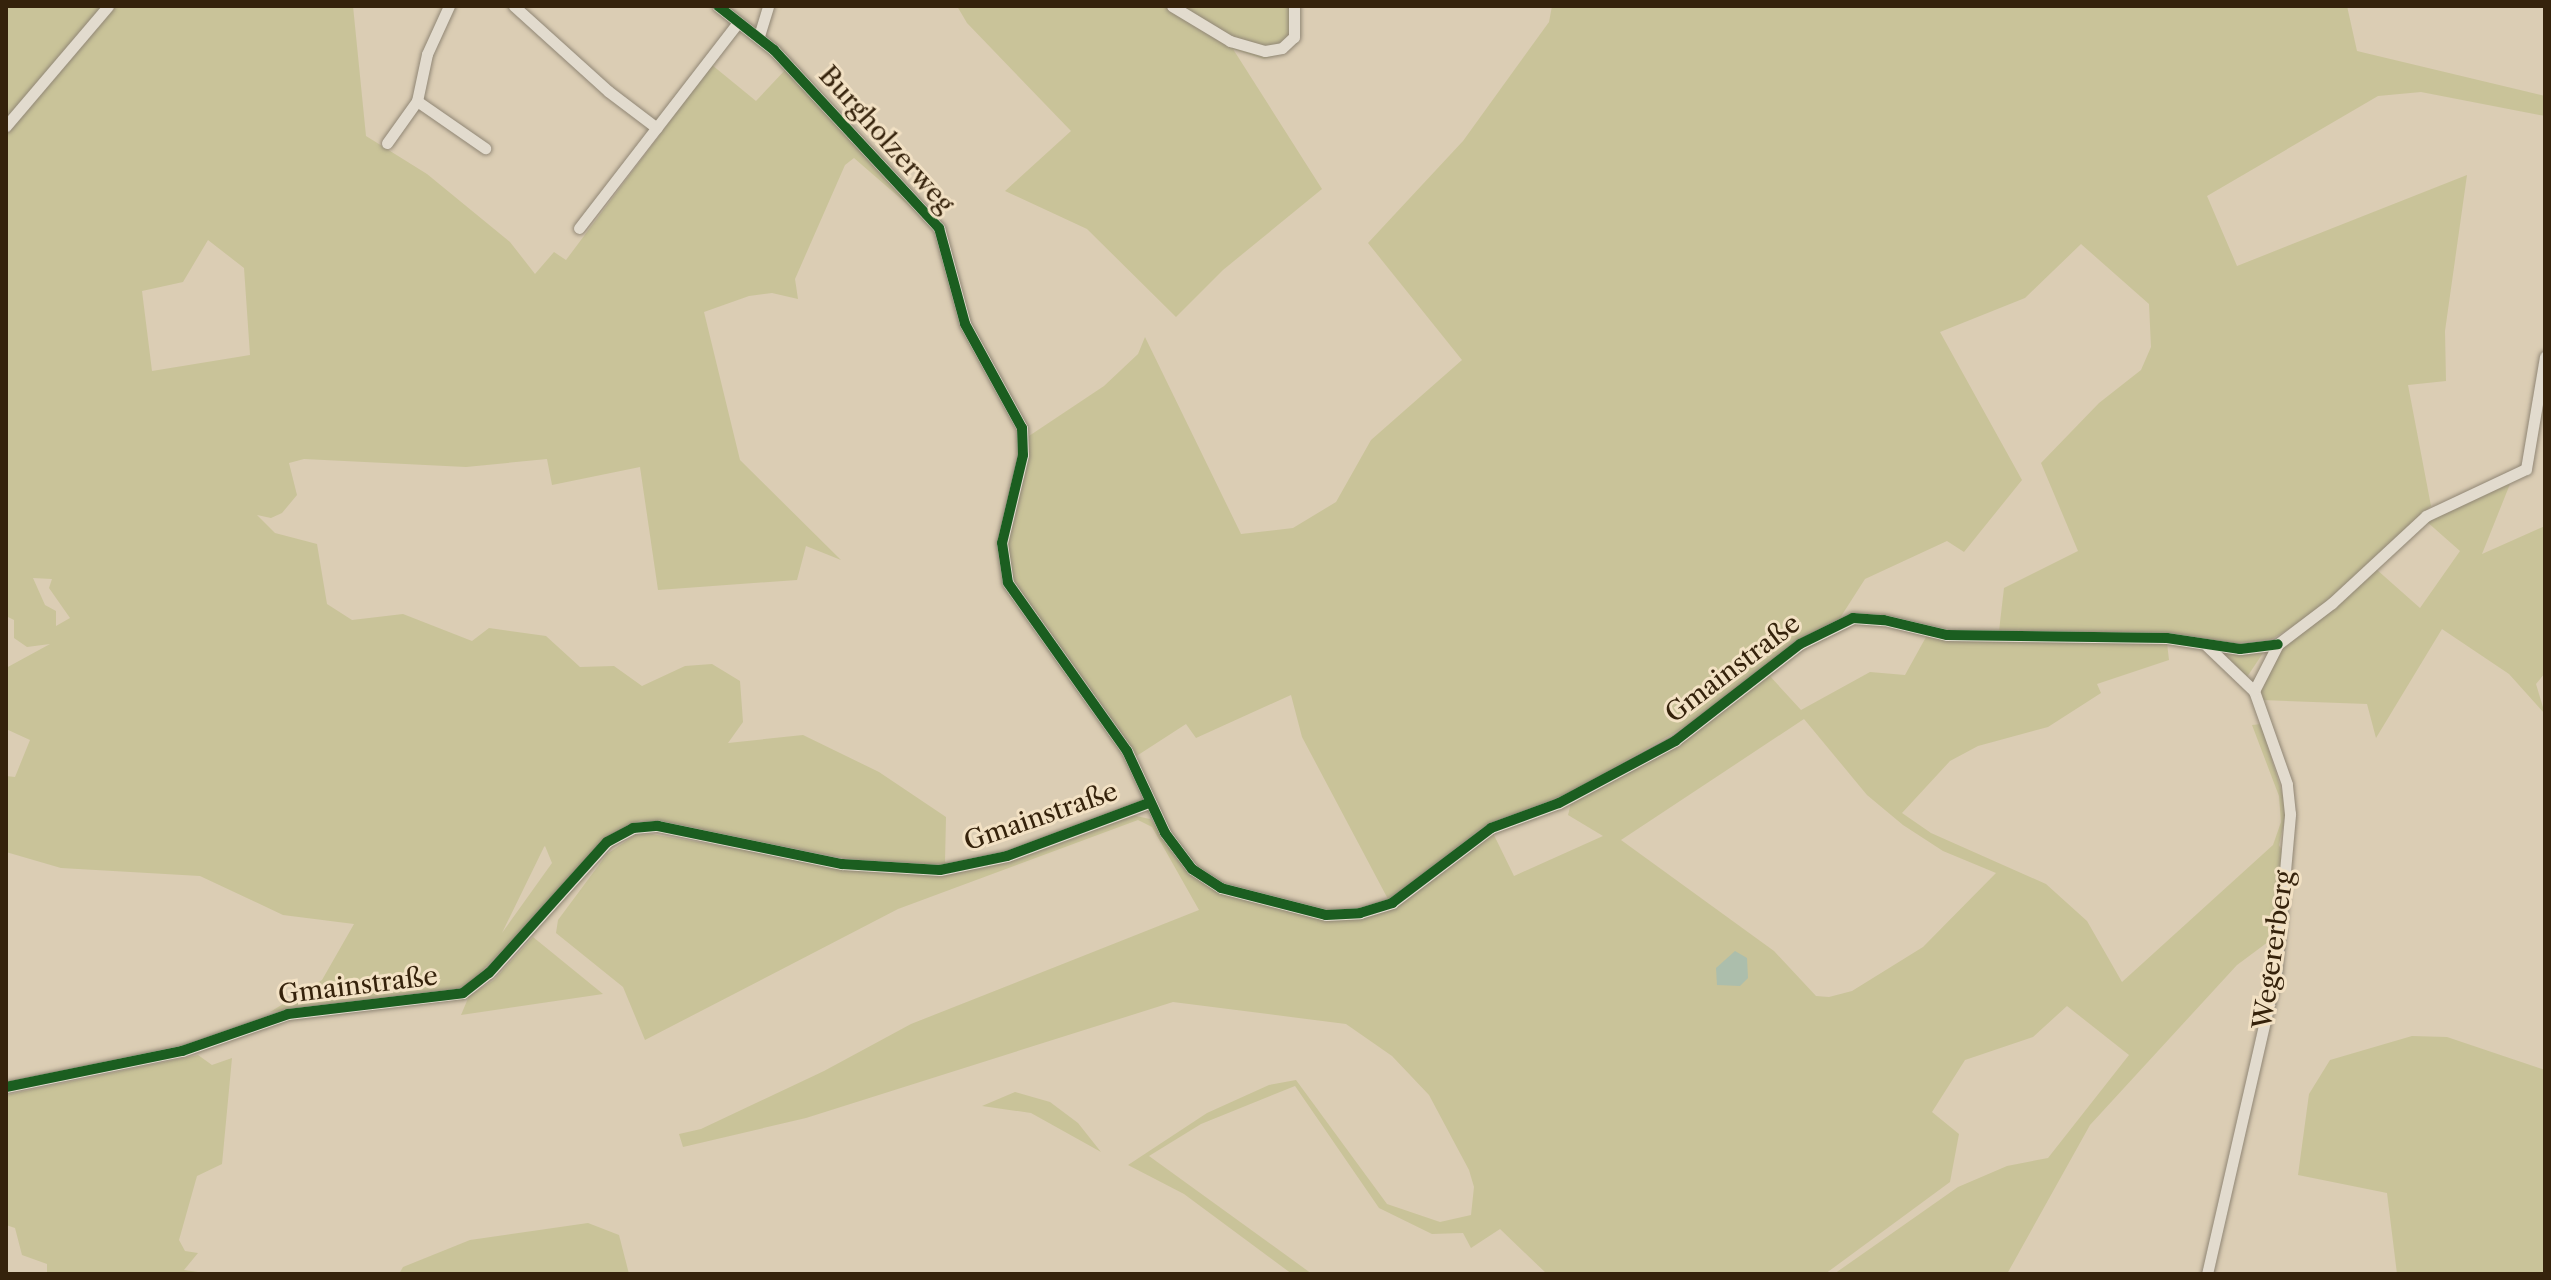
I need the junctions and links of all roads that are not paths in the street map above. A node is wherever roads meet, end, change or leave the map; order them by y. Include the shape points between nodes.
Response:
1 (108, 6) edge
2 (449, 6) edge
3 (514, 6) edge
4 (718, 6) edge
5 (768, 6) edge
6 (1172, 6) edge
7 (1294, 6) edge
8 (738, 22) junction
9 (759, 36) junction
10 (417, 101) junction
11 (6, 126) edge
12 (657, 128) junction
13 (387, 143) dead end
14 (485, 148) dead end
15 (579, 228) dead end
16 (2545, 357) edge
17 (2278, 644) junction
18 (2207, 646) junction
19 (2254, 691) junction
20 (1149, 803) junction
21 (6, 1087) edge
22 (2207, 1274) edge

1 - 11 street
2 - 10 street via 427,54
3 - 12 street
4 - 8 street, Burgholzerweg
5 - 9 street
6 - 7 street via 1230,41 1265,51 1282,48 1294,37
8 - 9 street, Burgholzerweg
8 - 12 street
9 - 20 street, Burgholzerweg via 939,228 965,324 1022,428 1023,455 1002,543 1008,583 1127,751
10 - 13 street
10 - 14 street
12 - 15 street
16 - 17 street via 2526,469 2426,516 2332,603
17 - 18 street, Gmainstraße
17 - 19 street
18 - 19 street, Wegererberg
18 - 20 street, Gmainstraße via 2167,638 1947,635 1869,617 1835,623 1675,741 1559,803 1491,828 1392,903 1345,916 1294,908 1210,882 1192,869
19 - 22 street, Wegererberg via 2287,784 2289,846 2276,972
20 - 21 street, Gmainstraße via 1007,856 940,870 842,864 658,826 633,828 607,842 482,980 463,993 288,1014 182,1051

